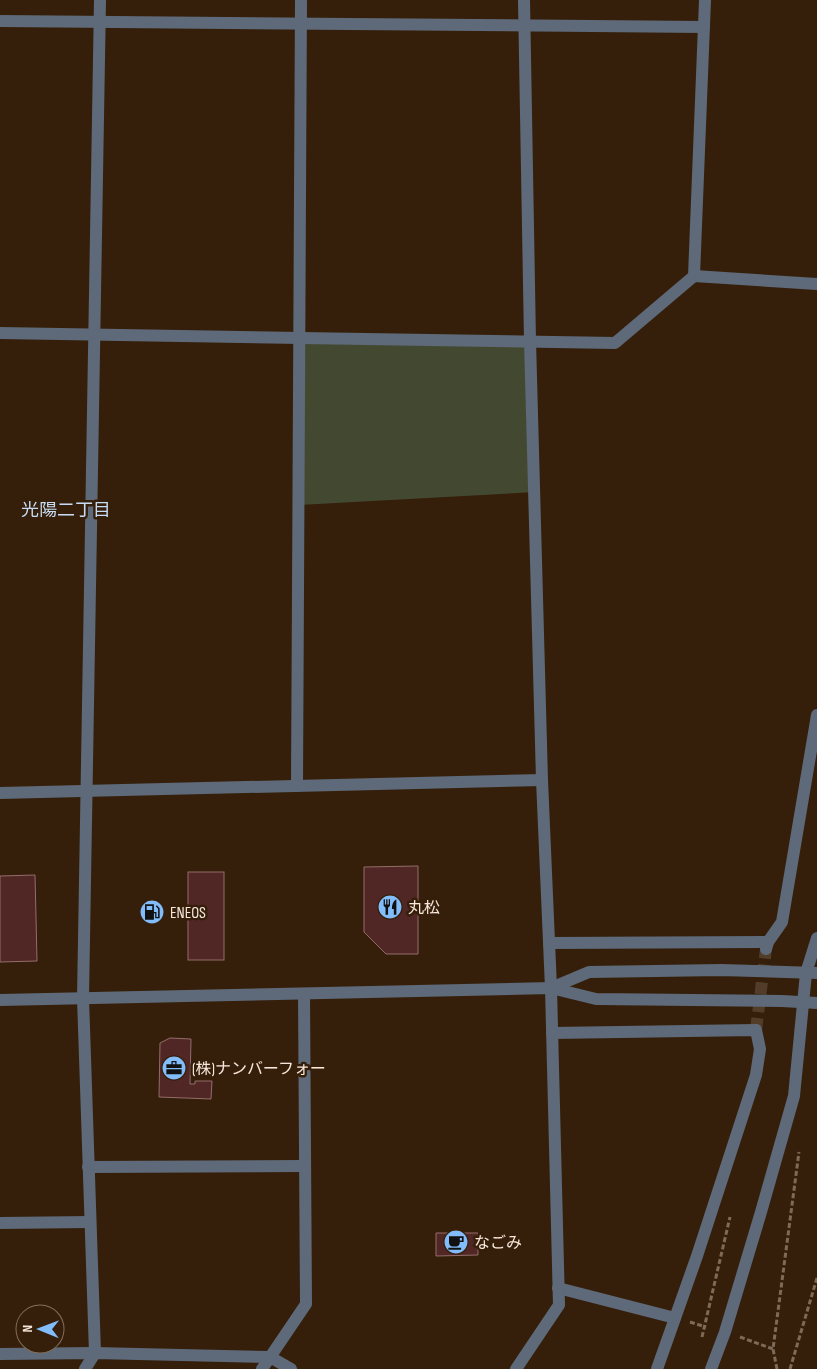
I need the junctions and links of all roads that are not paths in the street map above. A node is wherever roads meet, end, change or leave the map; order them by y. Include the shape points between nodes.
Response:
1 (100, 0) edge
2 (301, 0) edge
3 (524, 0) edge
4 (705, 0) edge
5 (0, 21) edge
6 (100, 21) junction
7 (301, 23) junction
8 (524, 26) junction
9 (704, 27) junction
10 (694, 276) junction
11 (817, 284) edge
12 (0, 334) edge
13 (94, 335) junction
14 (300, 338) junction
15 (530, 341) junction
16 (817, 715) edge
17 (542, 780) junction
18 (297, 786) junction
19 (86, 791) junction
20 (0, 793) edge
21 (817, 938) edge
22 (550, 943) junction
23 (812, 973) edge
24 (551, 988) junction
25 (304, 994) junction
26 (83, 998) junction
27 (0, 1000) edge
28 (812, 1003) edge
29 (552, 1033) junction
30 (305, 1166) junction
31 (88, 1167) junction
32 (90, 1222) junction
33 (0, 1223) edge
34 (558, 1288) junction
35 (675, 1318) junction
36 (0, 1354) edge
37 (95, 1354) junction
38 (270, 1356) junction
39 (85, 1369) edge
40 (262, 1369) edge
41 (291, 1369) edge
42 (516, 1369) edge
43 (657, 1369) edge
44 (711, 1369) edge

1 - 6 street
2 - 7 street
3 - 8 street
4 - 9 street
5 - 6 street
6 - 7 street
6 - 13 street
7 - 8 street
7 - 14 street
8 - 9 street
8 - 15 street
9 - 10 street
10 - 11 street
10 - 15 street via 615,343
12 - 13 street
13 - 14 street
13 - 19 street
14 - 15 street
14 - 18 street
15 - 17 street
16 - 22 street via 782,922 767,945
17 - 18 street
17 - 22 street
18 - 19 street
19 - 20 street
19 - 26 street
21 - 23 street
22 - 24 street
23 - 24 street via 721,970 589,972
23 - 28 street
24 - 25 street
24 - 28 street via 596,999
24 - 29 street
25 - 26 street
25 - 30 street
26 - 27 street
26 - 31 street
28 - 44 street via 794,1096 725,1332
29 - 34 street
29 - 35 street via 756,1030 760,1049 756,1075
30 - 31 street
30 - 38 street via 306,1304
31 - 32 street
32 - 33 street
32 - 37 street
34 - 35 street
34 - 42 street via 559,1305
35 - 43 street
36 - 37 street
37 - 38 street
37 - 39 street
38 - 40 street
38 - 41 street

